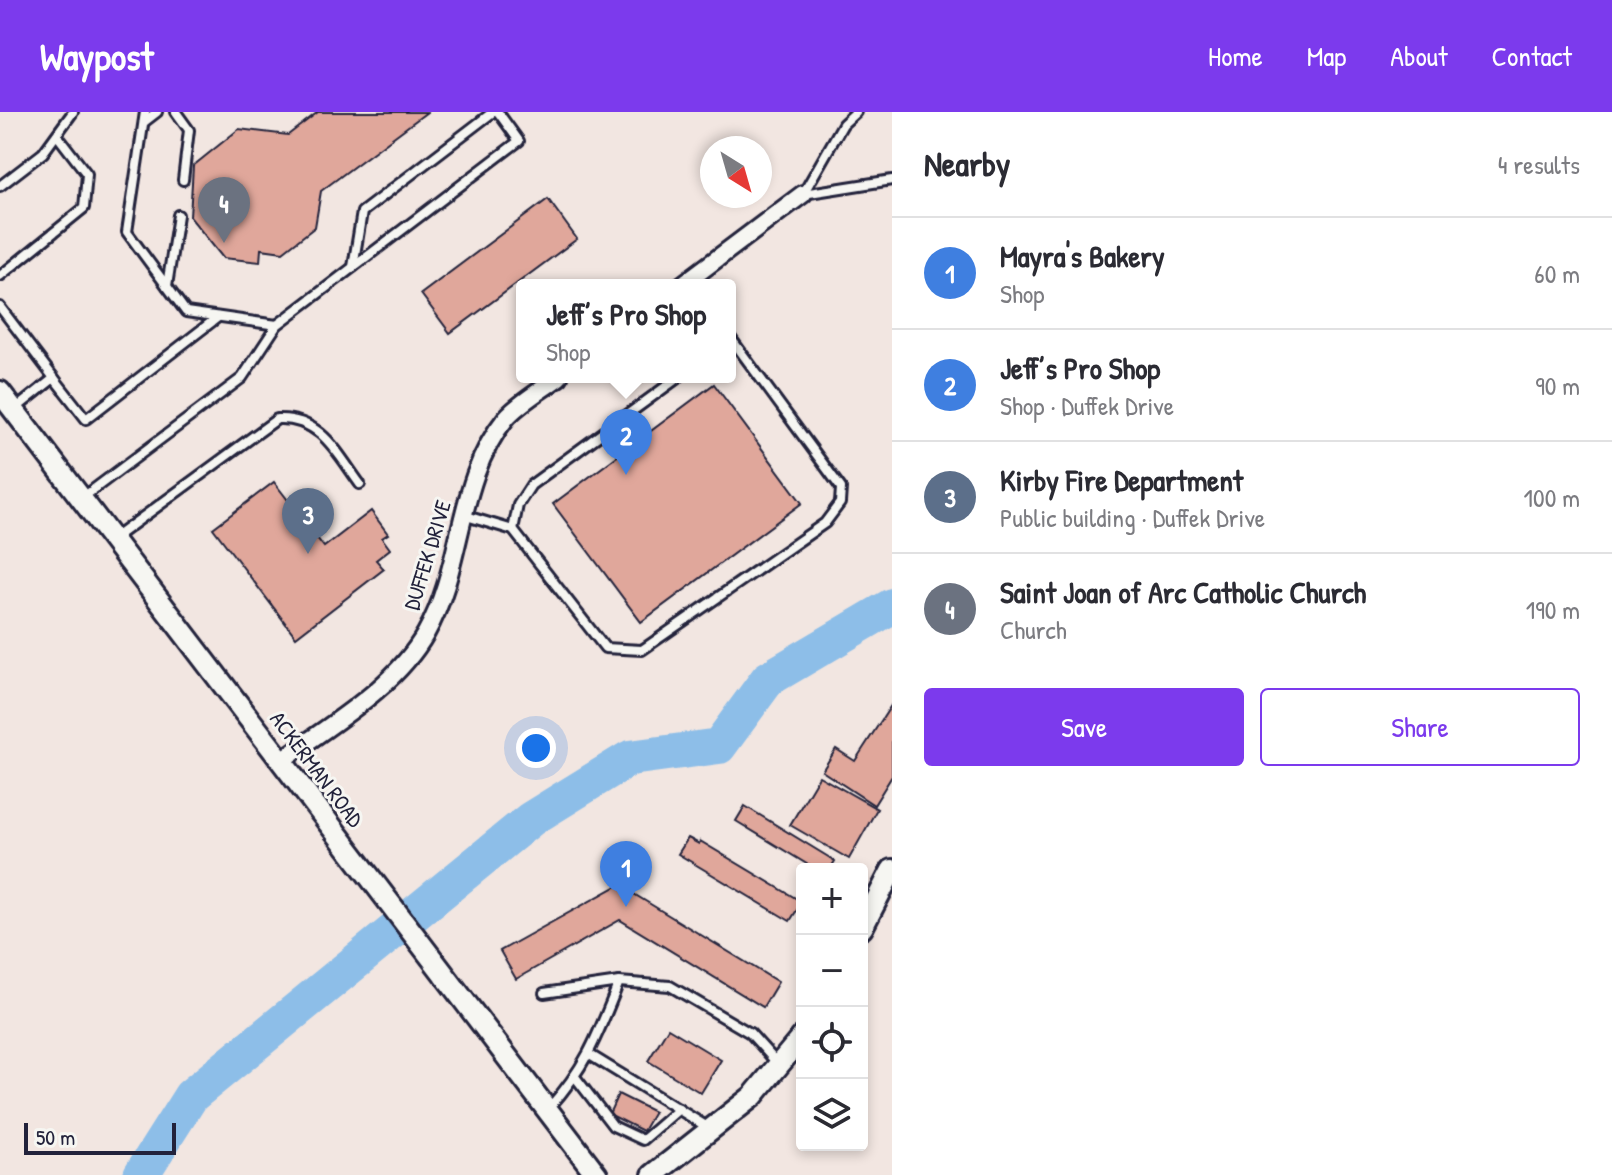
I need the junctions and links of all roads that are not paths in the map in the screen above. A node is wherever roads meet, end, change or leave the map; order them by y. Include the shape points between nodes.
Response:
1 (73, 112) edge
2 (145, 112) edge
3 (157, 112) edge
4 (176, 112) edge
5 (495, 112) edge
6 (856, 112) edge
7 (144, 122) junction
8 (57, 135) junction
9 (183, 180) dead end
10 (892, 180) edge
11 (0, 186) edge
12 (803, 194) junction
13 (178, 215) dead end
14 (353, 268) junction
15 (0, 276) edge
16 (692, 279) edge
17 (167, 286) junction
18 (0, 307) edge
19 (218, 317) junction
20 (277, 325) junction
21 (736, 346) edge
22 (54, 378) junction
23 (551, 383) edge
24 (671, 383) edge
25 (0, 392) edge
26 (14, 410) junction
27 (360, 484) dead end
28 (81, 499) junction
29 (463, 515) junction
30 (513, 530) junction
31 (113, 540) junction
32 (281, 761) junction
33 (891, 874) edge
34 (868, 903) edge
35 (619, 982) junction
36 (544, 993) dead end
37 (796, 1045) edge
38 (590, 1055) junction
39 (780, 1067) junction
40 (576, 1078) junction
41 (679, 1109) junction
42 (547, 1110) junction
43 (713, 1131) junction
44 (597, 1175) edge
45 (653, 1175) edge

1 - 8 lane
2 - 7 lane
3 - 7 lane
4 - 9 lane via 189,130
5 - 14 lane via 362,212
5 - 14 lane via 519,141
6 - 12 lane via 843,124
7 - 17 lane via 127,232
8 - 11 lane via 43,153
8 - 15 lane via 87,174 84,208
10 - 12 lane
12 - 16 street
13 - 17 lane
14 - 20 lane
17 - 19 lane via 186,312
18 - 22 lane
19 - 20 lane
19 - 22 lane via 86,419
20 - 28 lane via 242,378
21 - 30 lane via 841,488 840,503 825,523 642,650 625,651 605,648
22 - 26 lane
23 - 29 street, DUFFEK DRIVE via 508,416 488,443
24 - 30 lane via 531,485 518,505
25 - 26 street, ACKERMAN ROAD
26 - 28 street, ACKERMAN ROAD
27 - 31 lane via 318,428 296,418 277,419
28 - 31 street, ACKERMAN ROAD
29 - 30 lane
29 - 32 street, DUFFEK DRIVE via 440,598 426,633 407,659
31 - 32 street, ACKERMAN ROAD
32 - 42 street, ACKERMAN ROAD
33 - 34 street
35 - 36 lane
35 - 38 lane
35 - 39 lane via 670,986 750,1033
37 - 39 street
38 - 40 lane
38 - 41 lane
39 - 43 street
40 - 41 lane via 613,1126 643,1140
40 - 42 lane
41 - 43 lane
42 - 44 street, ACKERMAN ROAD
43 - 45 street

